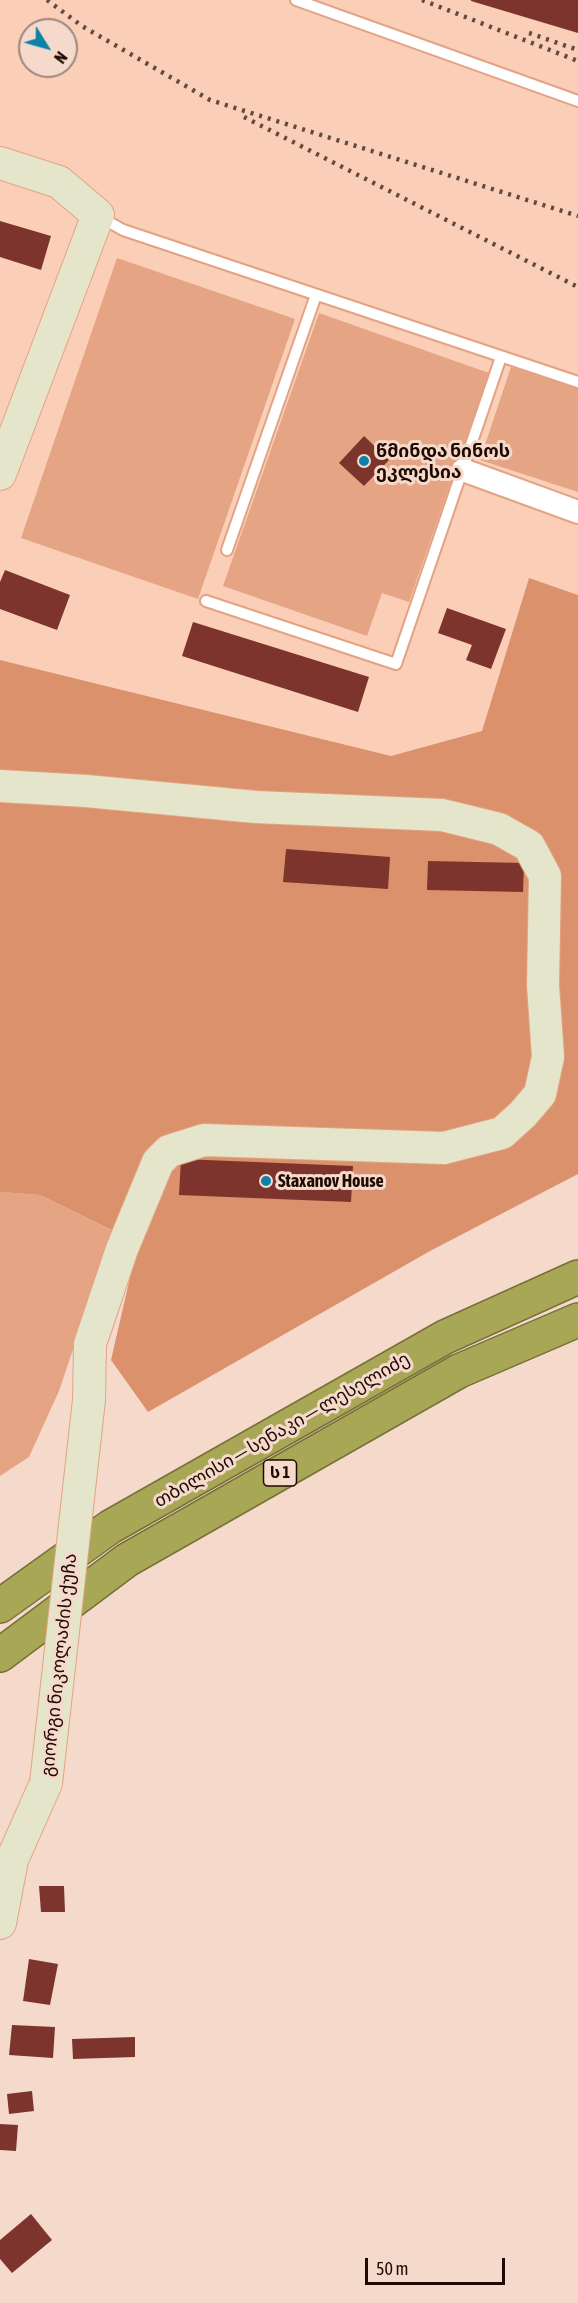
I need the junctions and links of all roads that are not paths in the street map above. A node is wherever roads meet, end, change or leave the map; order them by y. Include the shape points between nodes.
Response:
1 (296, 0) edge
2 (578, 101) edge
3 (0, 163) edge
4 (98, 215) junction
5 (316, 295) junction
6 (501, 357) junction
7 (578, 382) edge
8 (463, 470) junction
9 (0, 474) edge
10 (578, 512) edge
11 (227, 550) dead end
12 (206, 601) dead end
13 (0, 786) edge
14 (578, 1277) edge
15 (578, 1320) edge
16 (0, 1606) edge
17 (0, 1655) edge
18 (0, 1923) edge

1 - 2 lane
3 - 4 street via 59,182
4 - 5 lane via 123,230
4 - 9 street
5 - 6 lane
5 - 11 lane
6 - 7 lane
6 - 8 lane
8 - 10 street
8 - 12 lane via 396,664
13 - 18 street, გიორგი ნიკოლაძის ქუჩა, bridge via 256,807 442,815 499,829 529,846 545,876 543,985 548,1057 540,1094 523,1114 502,1132 444,1148 204,1140 169,1151 158,1162 122,1249 90,1344 88,1400 46,1783 12,1860
14 - 16 highway, თბილისი — სენაკი — ლესელიძე / ს 1 via 445,1337 110,1527
15 - 17 highway, თბილისი — სენაკი — ლესელიძე / ს 1 via 459,1371 127,1560

